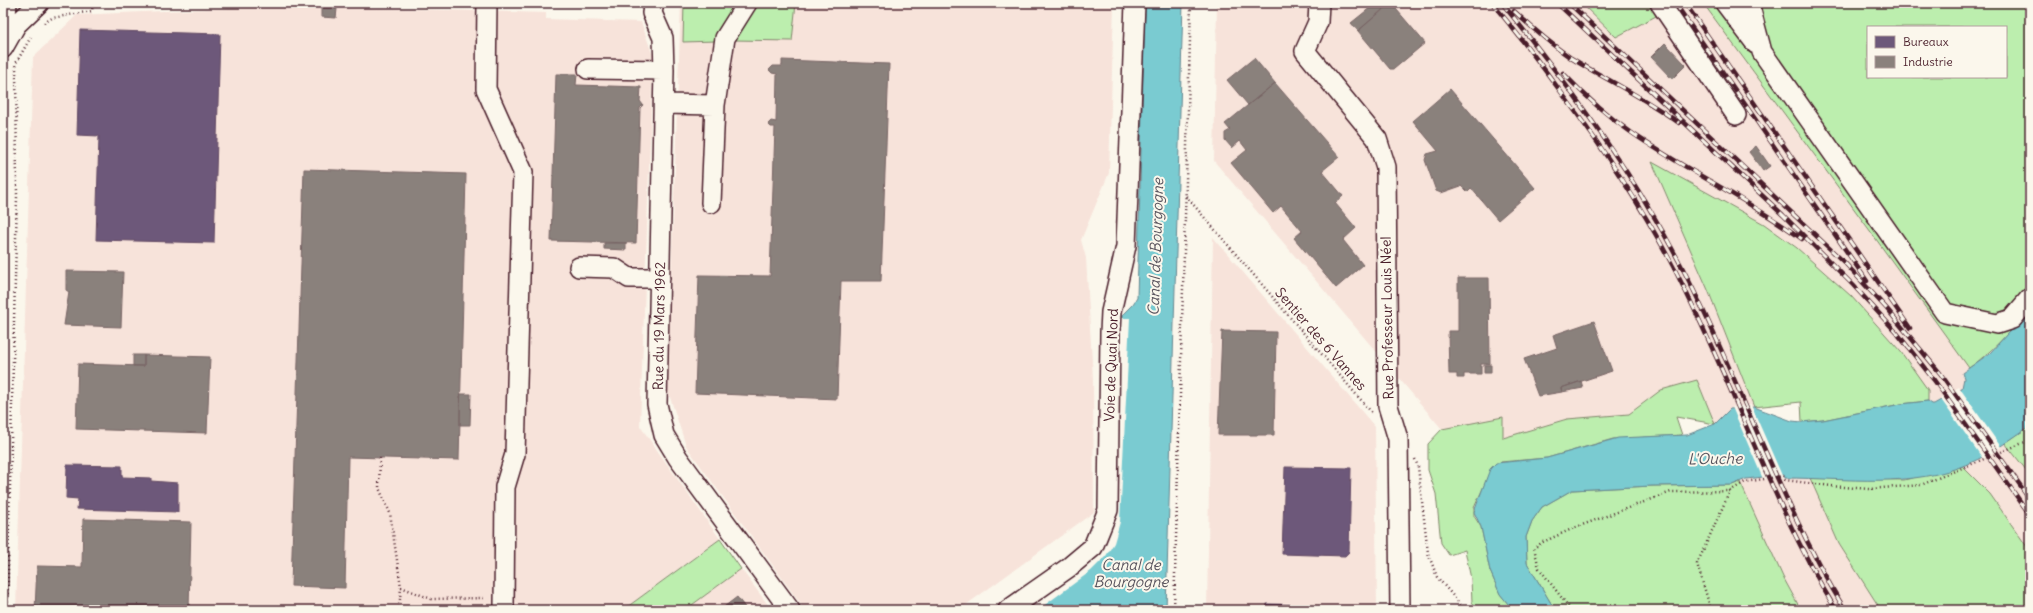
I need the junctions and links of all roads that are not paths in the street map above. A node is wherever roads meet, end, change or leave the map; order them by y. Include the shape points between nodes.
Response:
1 (8, 3) edge
2 (39, 3) edge
3 (487, 3) edge
4 (654, 3) edge
5 (747, 3) edge
6 (1135, 3) edge
7 (1319, 3) edge
8 (1660, 3) edge
9 (1725, 3) edge
10 (1749, 3) edge
11 (3, 48) edge
12 (1762, 52) junction
13 (588, 69) dead end
14 (664, 70) junction
15 (665, 104) junction
16 (715, 105) junction
17 (1736, 115) dead end
18 (712, 203) dead end
19 (579, 267) dead end
20 (660, 278) junction
21 (2030, 298) edge
22 (504, 608) dead end
23 (790, 610) edge
24 (1008, 610) edge
25 (1400, 610) edge

1 - 11 street
2 - 11 street via 16,25
3 - 22 street via 486,89 523,172 515,454 505,487
4 - 14 street, Rue du 19 Mars 1962 via 652,13 663,38
5 - 16 street via 725,38
6 - 24 street, Voie de Quai Nord via 1126,246 1111,312 1108,510 1094,547
7 - 25 street, Rue Professeur Louis Néel via 1318,22 1305,52 1378,139 1386,167 1388,406 1398,440
8 - 17 street
9 - 12 street
10 - 12 street
12 - 21 street via 1945,313 1997,324 2012,319
13 - 14 street
14 - 15 street, Rue du 19 Mars 1962
15 - 16 street
15 - 20 street, Rue du 19 Mars 1962
16 - 18 street
19 - 20 street via 614,268 629,278
20 - 23 street, Rue du 19 Mars 1962 via 657,404 664,435 678,458

